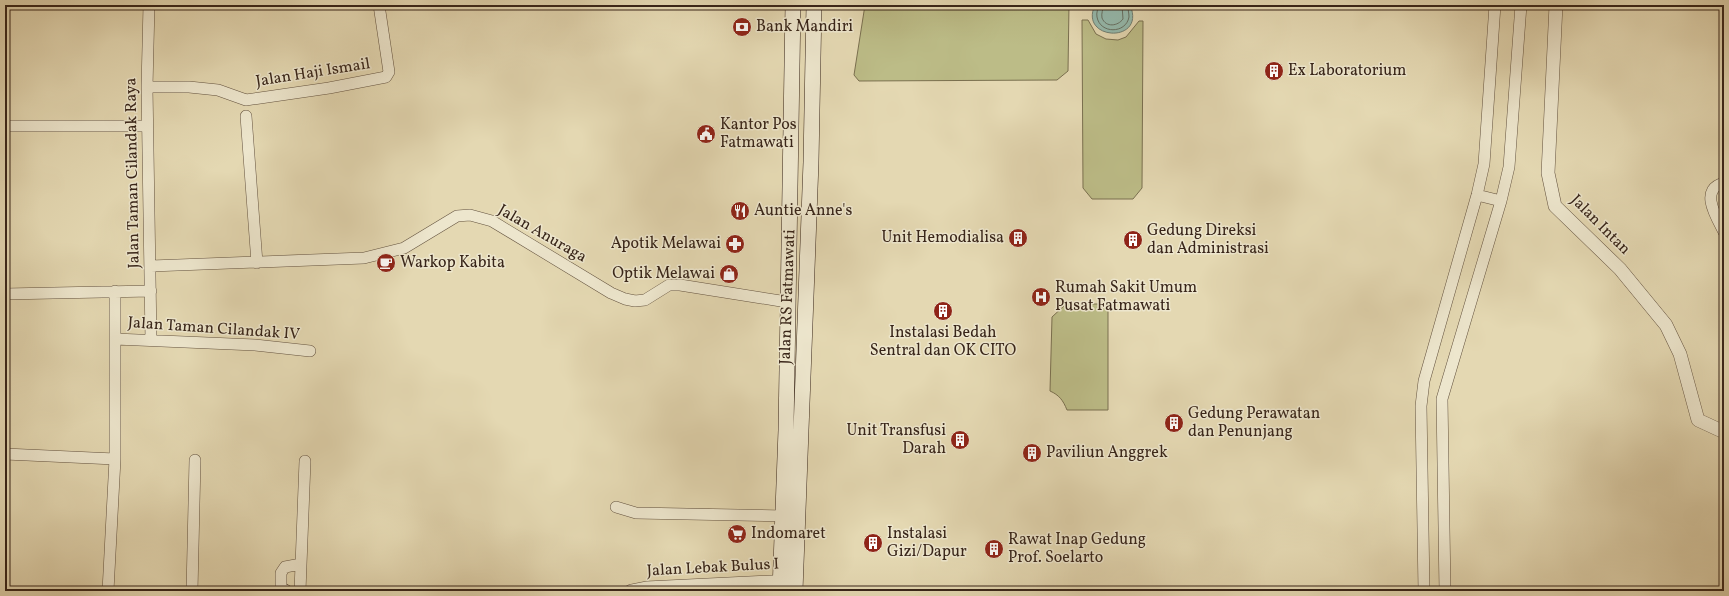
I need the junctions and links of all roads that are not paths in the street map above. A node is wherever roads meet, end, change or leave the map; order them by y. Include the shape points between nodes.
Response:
1 (149, 5) edge
2 (379, 5) edge
3 (793, 5) edge
4 (814, 5) edge
5 (1495, 5) edge
6 (1521, 5) edge
7 (1556, 5) edge
8 (147, 87) junction
9 (246, 116) dead end
10 (812, 118) junction
11 (791, 119) junction
12 (5, 126) edge
13 (147, 126) junction
14 (1724, 183) edge
15 (1477, 195) junction
16 (1501, 201) junction
17 (1724, 232) edge
18 (256, 263) junction
19 (151, 266) junction
20 (151, 290) junction
21 (115, 291) junction
22 (5, 294) edge
23 (787, 302) junction
24 (115, 339) junction
25 (151, 340) junction
26 (310, 351) dead end
27 (1724, 432) edge
28 (5, 454) edge
29 (115, 459) junction
30 (195, 460) dead end
31 (305, 461) dead end
32 (616, 507) dead end
33 (783, 516) junction
34 (301, 564) junction
35 (781, 586) edge
36 (796, 586) edge
37 (108, 591) edge
38 (192, 591) edge
39 (286, 591) edge
40 (300, 591) edge
41 (631, 591) edge
42 (1424, 591) edge
43 (1445, 591) edge

1 - 8 street, Jalan Taman Cilandak Raya
2 - 8 street, Jalan Haji Ismail via 389,74 386,77 246,100 218,90
3 - 11 main road, Jalan RS Fatmawati
4 - 10 main road, Jalan RS Fatmawati
5 - 15 street via 1484,164
6 - 16 street via 1509,166
7 - 27 street, Jalan Intan via 1548,173 1556,206 1620,269 1666,325 1680,354 1698,420
8 - 13 street, Jalan Taman Cilandak Raya
9 - 18 street
10 - 11 main road
10 - 36 main road, Jalan RS Fatmawati
11 - 23 main road, Jalan RS Fatmawati
12 - 13 street
13 - 19 street, Jalan Taman Cilandak Raya
14 - 17 street via 1716,187 1710,198 1712,209
15 - 16 street
15 - 42 street via 1424,381 1421,406
16 - 43 street via 1442,399
18 - 19 street, Jalan Anuraga
18 - 23 street, Jalan Anuraga via 370,256 404,248 457,216 470,215 492,221 625,299 645,300 669,285 675,285
19 - 20 street, Jalan Taman Cilandak Raya
20 - 21 street
20 - 25 street, Jalan Taman Cilandak Raya
21 - 22 street
21 - 24 street
23 - 33 main road, Jalan RS Fatmawati
24 - 25 street, Jalan Taman Cilandak IV
24 - 29 street
25 - 26 street, Jalan Taman Cilandak IV via 256,345
28 - 29 street
29 - 37 street
30 - 38 street
31 - 34 street
32 - 33 street via 636,513
33 - 35 main road, Jalan RS Fatmawati
34 - 39 street via 285,566 281,573 281,587
34 - 40 street
35 - 36 street, Jalan Lebak Bulus I
35 - 41 street, Jalan Lebak Bulus I via 646,588

